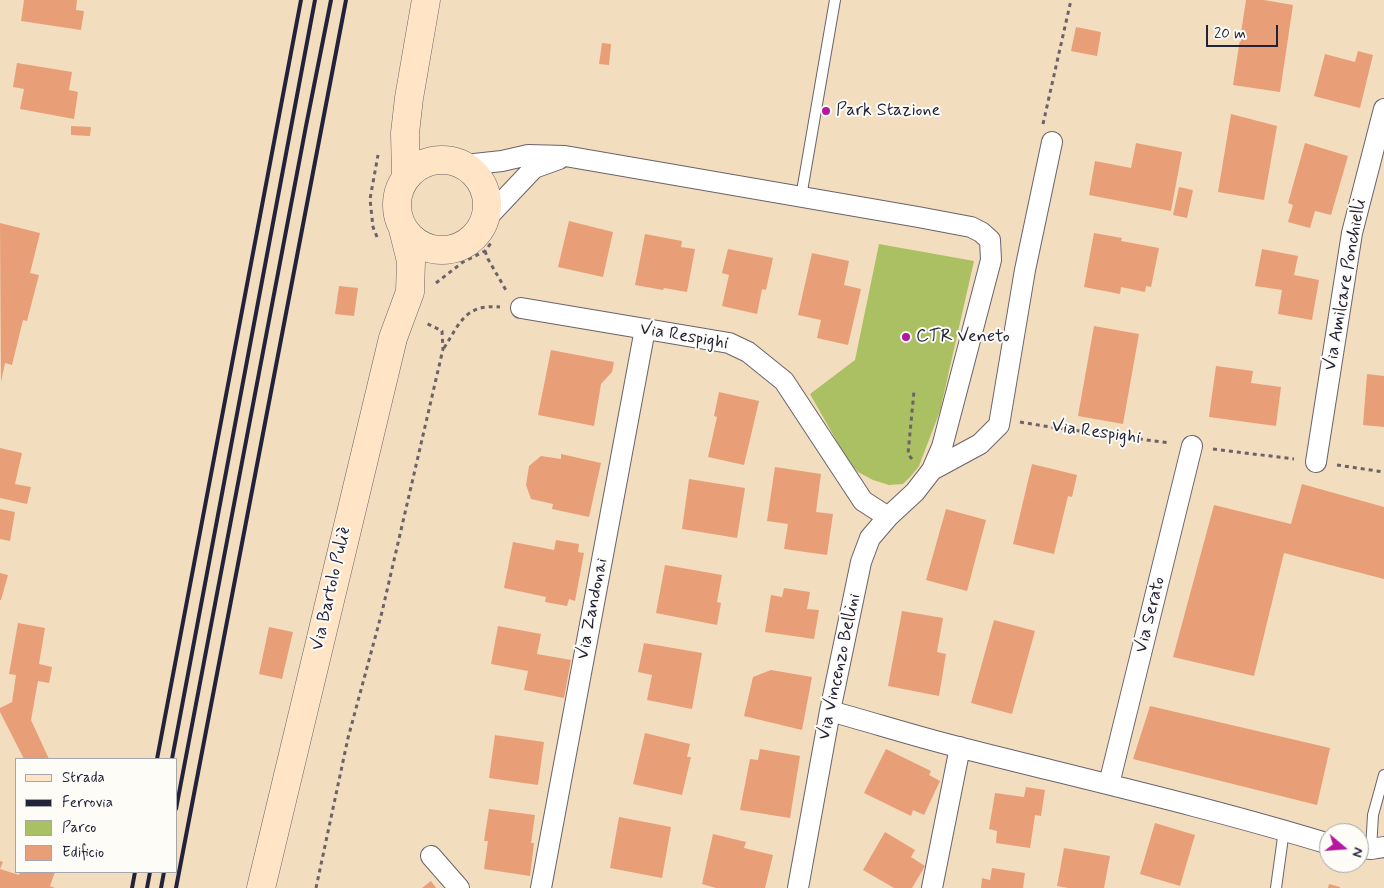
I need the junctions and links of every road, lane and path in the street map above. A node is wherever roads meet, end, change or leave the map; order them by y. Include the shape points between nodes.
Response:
1 (426, 0) edge
2 (835, 0) edge
3 (408, 98) junction
4 (1384, 109) edge
5 (1052, 142) dead end
6 (565, 156) junction
7 (454, 162) junction
8 (406, 177) junction
9 (801, 197) junction
10 (484, 221) junction
11 (403, 229) junction
12 (452, 249) junction
13 (485, 251) dead end
14 (410, 292) junction
15 (518, 308) junction
16 (425, 323) dead end
17 (645, 329) junction
18 (443, 349) junction
19 (914, 391) dead end
20 (1019, 422) dead end
21 (1192, 446) junction
22 (1316, 462) junction
23 (1384, 472) edge
24 (930, 473) junction
25 (888, 517) junction
26 (830, 711) junction
27 (960, 747) junction
28 (1384, 775) edge
29 (1109, 784) junction
30 (1284, 830) junction
31 (1319, 841) edge
32 (1371, 848) edge
33 (431, 856) dead end
34 (261, 888) edge
35 (316, 888) edge
36 (460, 888) edge
37 (541, 888) edge
38 (798, 888) edge
39 (932, 888) edge
40 (1276, 888) edge

1 - 3 street
2 - 9 lane
3 - 7 street via 420,134
3 - 8 street
4 - 22 street, Via Amilcare Ponchielli via 1352,233
5 - 24 street via 1025,270 999,425 980,444
6 - 7 street via 528,155 502,161
6 - 9 street
6 - 10 street via 534,168
7 - 8 street via 432,160 422,163
7 - 10 street via 475,173 482,184 488,209
8 - 11 street via 400,186 396,208
9 - 24 street via 971,227 990,240 991,260 942,447
10 - 12 street via 472,239
11 - 12 street via 410,238 430,249
11 - 14 street, Via Bartolo Puliè via 411,261
12 - 14 street, Via Bartolo Puliè via 429,267
13 - 15 path
14 - 34 street, Via Bartolo Puliè via 392,338
15 - 17 street, Via Respighi
15 - 18 path via 474,308 463,317
16 - 18 path via 442,331
17 - 25 street, Via Respighi via 729,343 748,352 784,381 863,501
17 - 37 street, Via Zandonai
18 - 35 path via 382,612 348,738
19 - 24 path via 908,454
20 - 21 path, Via Respighi
21 - 22 path, Via Respighi
21 - 29 street, Via Serato
22 - 23 path, Via Respighi
24 - 25 street, Via Vincenzo Bellini
25 - 26 street, Via Vincenzo Bellini via 870,538 861,562
26 - 27 street
26 - 38 street, Via Vincenzo Bellini
27 - 29 street
27 - 39 street
28 - 32 lane via 1373,815
29 - 30 street
30 - 31 street
30 - 40 lane
33 - 36 street

